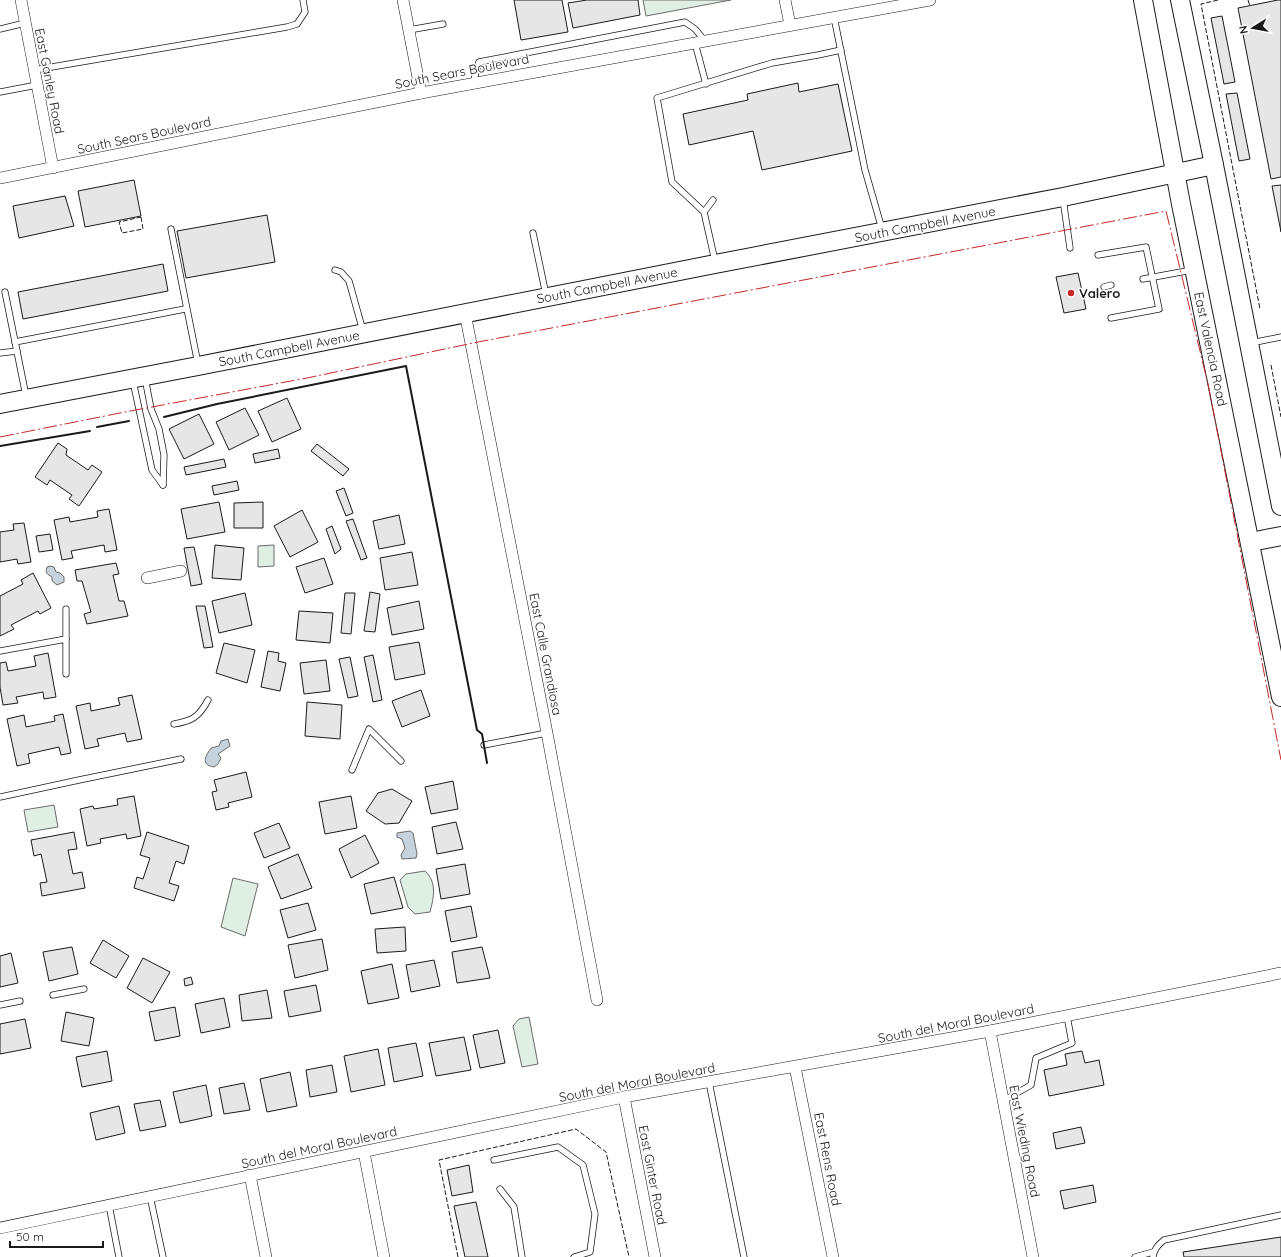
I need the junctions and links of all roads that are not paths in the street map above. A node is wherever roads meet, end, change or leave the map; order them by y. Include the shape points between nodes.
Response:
1 (21, 0) edge
2 (303, 0) edge
3 (403, 0) edge
4 (785, 0) edge
5 (930, 0) edge
6 (1143, 0) edge
7 (1180, 0) edge
8 (834, 17) junction
9 (25, 24) junction
10 (443, 24) dead end
11 (790, 25) junction
12 (0, 29) edge
13 (409, 30) junction
14 (700, 42) junction
15 (840, 50) junction
16 (34, 70) junction
17 (473, 83) junction
18 (706, 84) junction
19 (37, 85) junction
20 (0, 92) edge
21 (421, 93) junction
22 (1214, 165) junction
23 (53, 168) junction
24 (1176, 174) junction
25 (0, 178) edge
26 (1063, 198) junction
27 (713, 200) dead end
28 (704, 212) junction
29 (171, 229) dead end
30 (882, 232) junction
31 (533, 233) dead end
32 (1070, 248) dead end
33 (1098, 256) dead end
34 (715, 264) junction
35 (335, 270) dead end
36 (1194, 270) junction
37 (1152, 278) junction
38 (1143, 279) dead end
39 (1111, 285) dead end
40 (1104, 287) dead end
41 (5, 292) dead end
42 (546, 297) junction
43 (185, 309) dead end
44 (465, 313) junction
45 (1111, 318) dead end
46 (364, 333) junction
47 (1281, 337) edge
48 (15, 342) junction
49 (1249, 343) junction
50 (17, 351) junction
51 (0, 353) edge
52 (198, 366) junction
53 (139, 378) junction
54 (26, 398) junction
55 (0, 404) edge
56 (1281, 506) edge
57 (1281, 536) edge
58 (1250, 542) junction
59 (181, 571) dead end
60 (147, 578) dead end
61 (66, 609) dead end
62 (66, 639) junction
63 (0, 651) edge
64 (66, 674) dead end
65 (1281, 697) edge
66 (208, 700) dead end
67 (174, 724) dead end
68 (547, 733) junction
69 (484, 745) dead end
70 (181, 759) dead end
71 (401, 761) dead end
72 (352, 770) dead end
73 (0, 797) edge
74 (1281, 973) edge
75 (84, 989) dead end
76 (53, 995) dead end
77 (597, 1000) dead end
78 (20, 1001) dead end
79 (0, 1005) edge
80 (1067, 1016) junction
81 (990, 1031) junction
82 (795, 1067) junction
83 (709, 1082) junction
84 (624, 1097) junction
85 (1003, 1100) junction
86 (364, 1152) junction
87 (494, 1160) dead end
88 (250, 1175) junction
89 (500, 1189) dead end
90 (150, 1196) junction
91 (109, 1205) junction
92 (1281, 1214) edge
93 (0, 1228) edge
94 (1153, 1255) edge
95 (119, 1257) edge
96 (163, 1257) edge
97 (266, 1257) edge
98 (384, 1257) edge
99 (522, 1257) edge
100 (574, 1257) edge
101 (655, 1257) edge
102 (744, 1257) edge
103 (833, 1257) edge
104 (1033, 1257) edge
105 (1135, 1257) edge

1 - 9 street, East Ganley Road
2 - 16 lane via 305,12 297,24 287,27
3 - 13 street
4 - 11 street
5 - 8 street, South Sears Boulevard
6 - 24 main road, East Valencia Road
7 - 22 main road
8 - 11 street, South Sears Boulevard
8 - 15 lane
9 - 12 lane
9 - 16 street, East Ganley Road
10 - 13 lane
11 - 14 street, South Sears Boulevard
13 - 21 street
14 - 17 street, South Sears Boulevard
14 - 17 lane via 695,29 685,22 479,62
14 - 18 lane
15 - 18 lane via 772,63
15 - 30 lane via 865,170
16 - 19 street, East Ganley Road
17 - 21 street, South Sears Boulevard
18 - 28 lane via 657,98 672,182
19 - 20 lane
19 - 23 street, East Ganley Road
21 - 23 street, South Sears Boulevard
22 - 24 main road, South Campbell Avenue
22 - 49 main road
23 - 25 street, South Sears Boulevard
24 - 26 main road, South Campbell Avenue
24 - 36 main road, East Valencia Road
26 - 30 main road, South Campbell Avenue
26 - 32 lane
27 - 28 lane
28 - 34 lane
29 - 52 lane
30 - 34 main road, South Campbell Avenue
31 - 42 lane
33 - 37 lane via 1146,247
34 - 42 main road, South Campbell Avenue
35 - 46 lane via 341,272 349,281
36 - 37 lane
36 - 58 main road, East Valencia Road
37 - 38 lane
37 - 45 lane via 1159,309
39 - 40 lane
41 - 48 lane
42 - 44 main road, South Campbell Avenue
43 - 48 lane
44 - 46 main road, South Campbell Avenue
44 - 68 street, East Calle Grandiosa
46 - 52 main road, South Campbell Avenue
47 - 49 lane
48 - 50 lane
49 - 56 main road
50 - 51 lane
50 - 54 lane
52 - 53 main road, South Campbell Avenue
53 - 53 lane via 152,470 163,485 164,455 159,429
53 - 54 main road, South Campbell Avenue
54 - 55 main road, South Campbell Avenue
57 - 58 main road
58 - 65 main road, East Valencia Road
59 - 60 street
61 - 62 lane
62 - 63 lane
62 - 64 lane
66 - 67 lane via 193,720
68 - 69 lane
68 - 77 street, East Calle Grandiosa
70 - 73 lane
71 - 72 lane via 370,729
74 - 80 street, South del Moral Boulevard
75 - 76 lane
78 - 79 lane
80 - 81 street, South del Moral Boulevard
80 - 85 lane via 1072,1043 1036,1058 1031,1085
81 - 82 street, South del Moral Boulevard
81 - 85 street, East Wieding Road
82 - 83 street, South del Moral Boulevard
82 - 103 street, East Rens Road
83 - 84 street, South del Moral Boulevard
83 - 102 lane
84 - 86 street, South del Moral Boulevard
84 - 101 street, East Ginter Road
85 - 104 street, East Wieding Road
86 - 88 street, South del Moral Boulevard
86 - 98 street
87 - 100 lane via 558,1147 583,1165 596,1214 590,1252
88 - 90 street, South del Moral Boulevard
88 - 97 street
89 - 99 lane via 514,1207
90 - 91 street, South del Moral Boulevard
90 - 96 lane
91 - 93 street, South del Moral Boulevard
91 - 95 lane
92 - 94 lane via 1164,1240 1158,1244
94 - 105 lane

